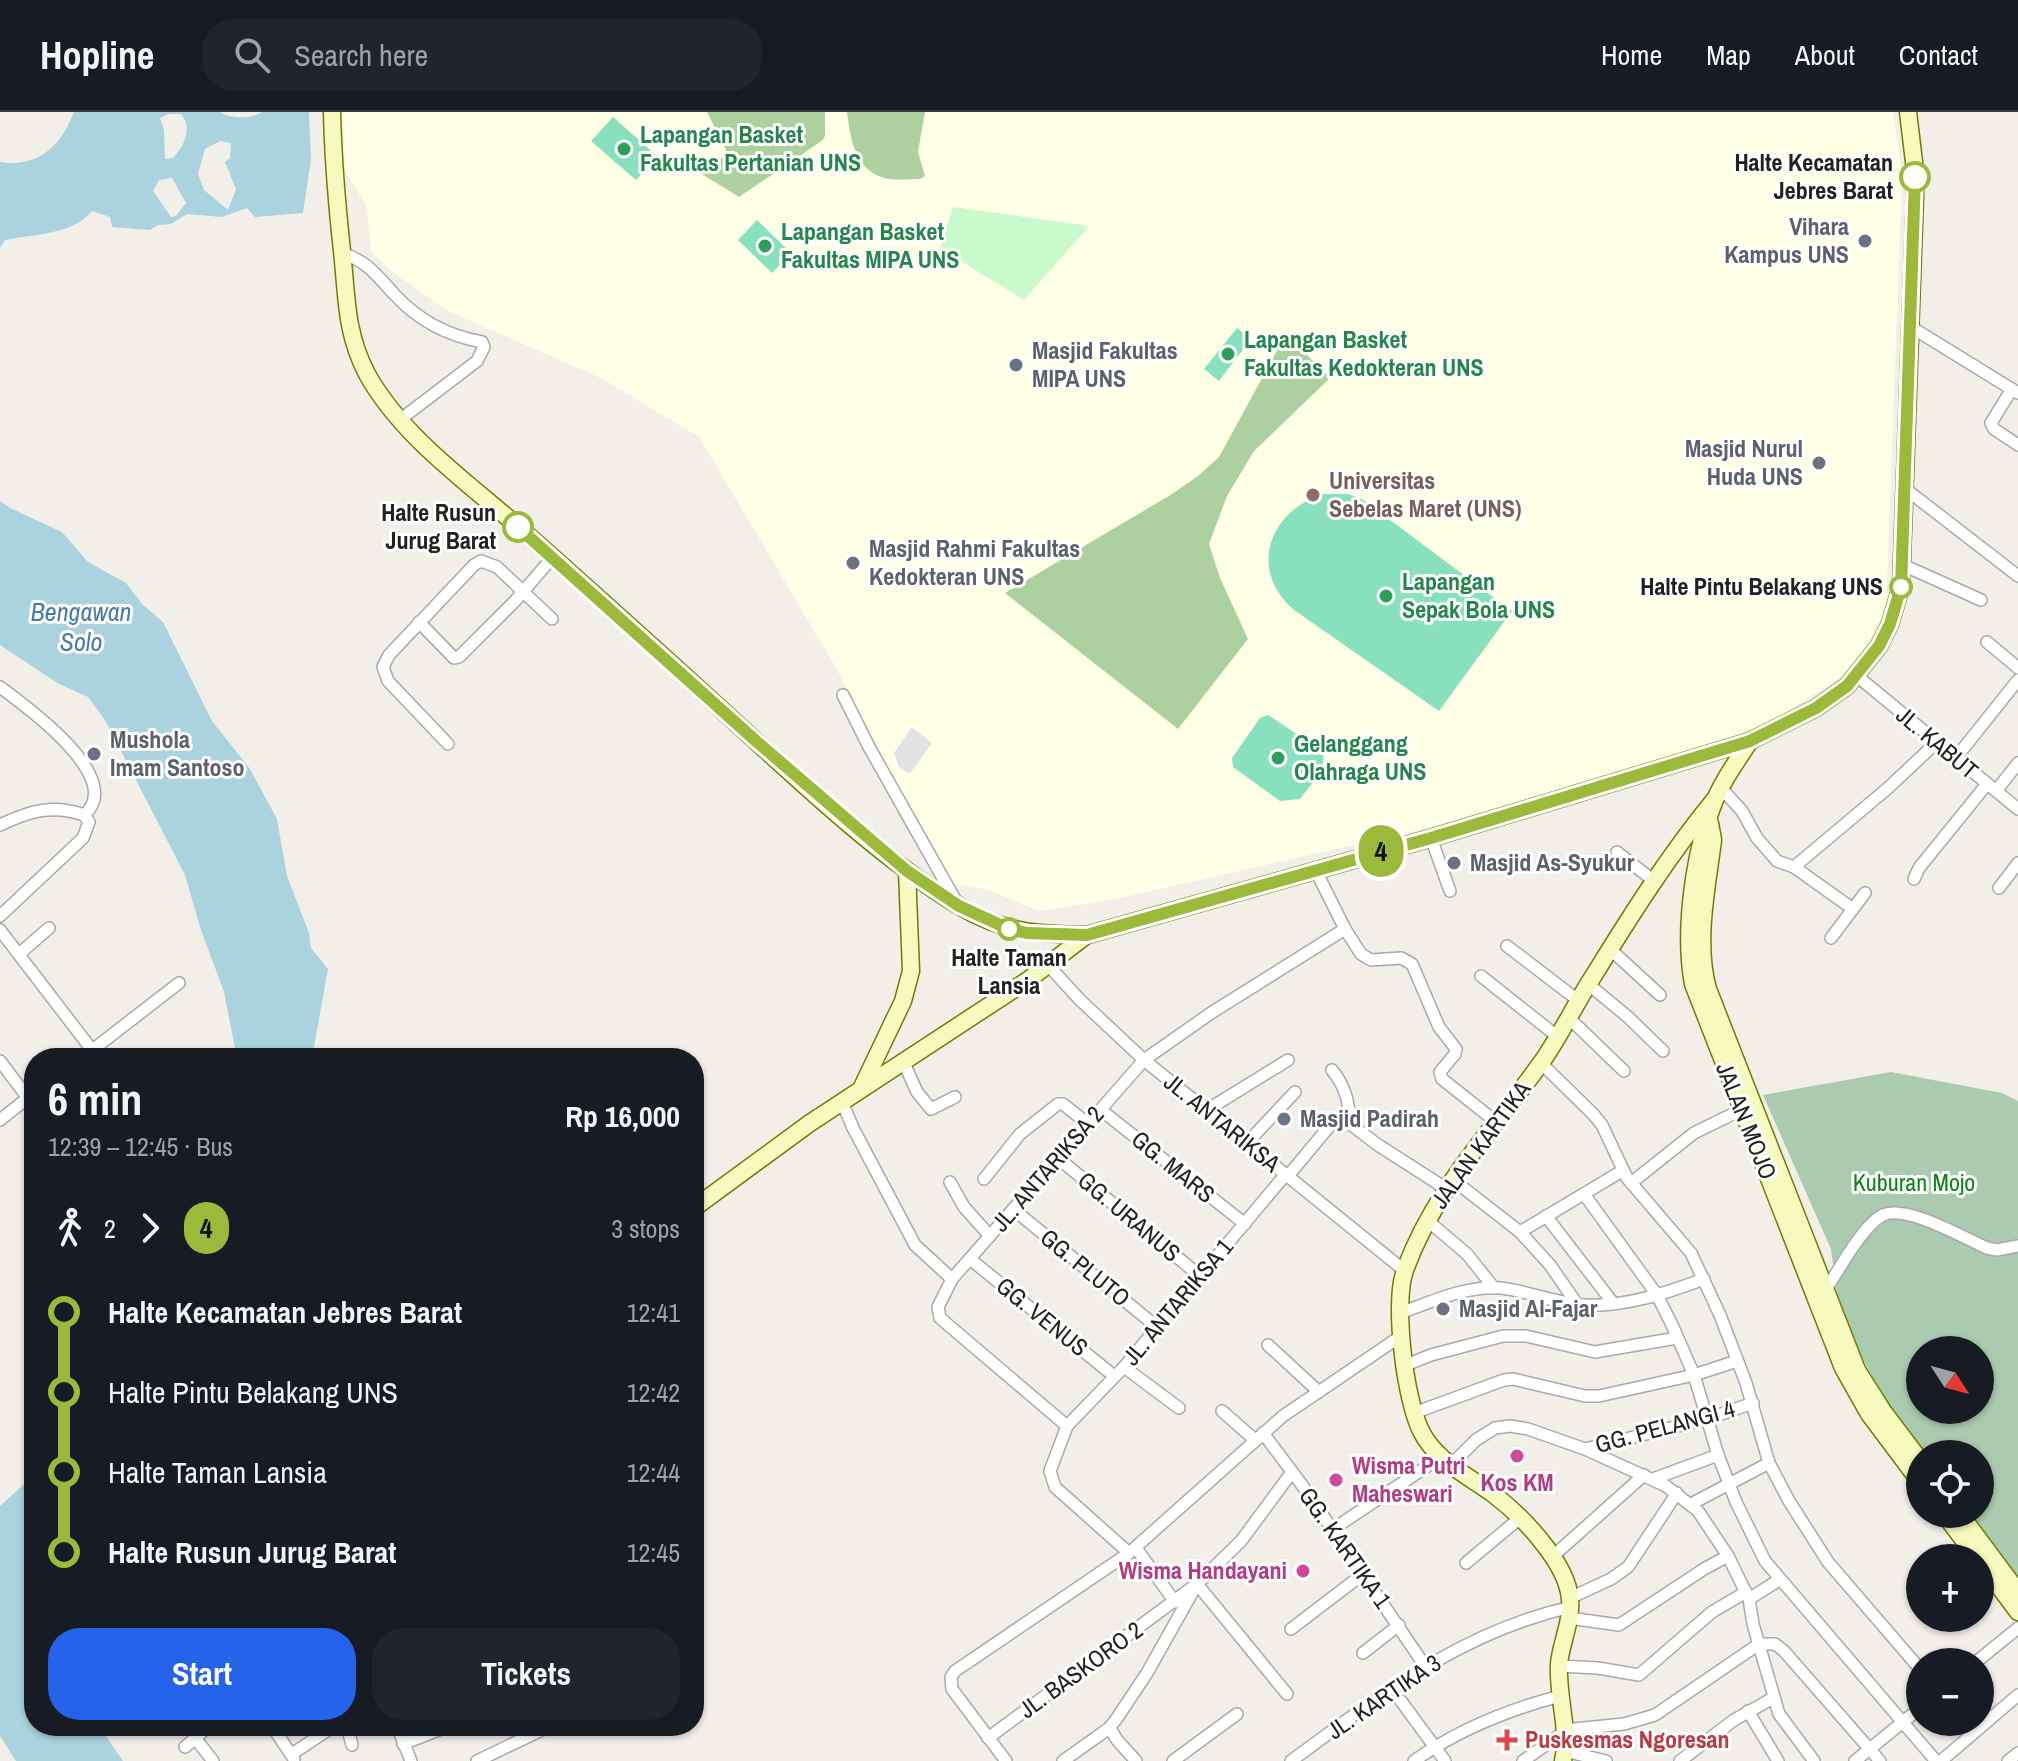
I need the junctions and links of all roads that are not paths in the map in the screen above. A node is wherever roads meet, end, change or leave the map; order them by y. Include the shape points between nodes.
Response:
1 (332, 112) edge
2 (1908, 112) edge
3 (342, 253) junction
4 (1911, 327) junction
5 (2015, 391) edge
6 (401, 419) junction
7 (2018, 445) edge
8 (1903, 487) junction
9 (552, 558) junction
10 (1903, 565) junction
11 (2018, 576) edge
12 (524, 591) junction
13 (1981, 600) dead end
14 (552, 619) dead end
15 (419, 622) junction
16 (1987, 642) dead end
17 (2018, 668) edge
18 (1857, 676) junction
19 (2018, 680) edge
20 (0, 687) edge
21 (843, 695) dead end
22 (1750, 741) junction
23 (1936, 743) junction
24 (448, 744) dead end
25 (1955, 759) junction
26 (2018, 763) edge
27 (1991, 788) junction
28 (1718, 794) junction
29 (2018, 809) edge
30 (84, 815) junction
31 (1709, 821) junction
32 (0, 825) edge
33 (1431, 838) junction
34 (1617, 852) dead end
35 (2018, 863) edge
36 (1794, 867) junction
37 (1315, 869) junction
38 (907, 871) junction
39 (1914, 879) dead end
40 (1654, 881) junction
41 (1999, 888) dead end
42 (1450, 891) dead end
43 (1865, 893) dead end
44 (959, 906) junction
45 (1853, 909) junction
46 (0, 916) edge
47 (49, 928) dead end
48 (1345, 929) junction
49 (0, 930) edge
50 (1087, 935) junction
51 (1831, 938) dead end
52 (1507, 946) dead end
53 (1610, 949) junction
54 (19, 954) junction
55 (1048, 965) junction
56 (1481, 976) dead end
57 (179, 983) dead end
58 (1588, 984) junction
59 (1660, 995) dead end
60 (1579, 1001) junction
61 (1569, 1018) junction
62 (1558, 1037) junction
63 (83, 1048) edge
64 (95, 1048) edge
65 (1663, 1051) dead end
66 (1144, 1060) junction
67 (1288, 1060) dead end
68 (0, 1061) edge
69 (903, 1061) junction
70 (1541, 1063) junction
71 (1332, 1070) dead end
72 (1624, 1071) dead end
73 (861, 1089) junction
74 (24, 1090) edge
75 (1295, 1092) dead end
76 (955, 1097) dead end
77 (842, 1102) junction
78 (24, 1104) edge
79 (1101, 1110) junction
80 (1207, 1110) junction
81 (1741, 1110) junction
82 (0, 1120) edge
83 (1495, 1121) junction
84 (1349, 1123) junction
85 (1088, 1124) junction
86 (1247, 1143) junction
87 (1058, 1158) junction
88 (1622, 1171) junction
89 (1287, 1175) junction
90 (984, 1179) dead end
91 (950, 1182) dead end
92 (1631, 1183) junction
93 (1449, 1184) junction
94 (1584, 1194) junction
95 (704, 1201) edge
96 (1787, 1205) junction
97 (1013, 1209) junction
98 (1546, 1216) junction
99 (1428, 1221) junction
100 (1245, 1224) junction
101 (1520, 1232) junction
102 (990, 1236) junction
103 (2018, 1246) edge
104 (970, 1259) junction
105 (1405, 1271) junction
106 (1201, 1277) junction
107 (952, 1279) junction
108 (1704, 1279) junction
109 (1494, 1288) junction
110 (1826, 1289) junction
111 (1657, 1295) junction
112 (1613, 1303) junction
113 (1577, 1304) junction
114 (1400, 1313) junction
115 (1157, 1327) junction
116 (1401, 1336) junction
117 (1677, 1338) junction
118 (1268, 1345) dead end
119 (1737, 1361) junction
120 (1406, 1365) junction
121 (1124, 1367) junction
122 (1694, 1375) junction
123 (1114, 1376) junction
124 (1319, 1392) junction
125 (1753, 1403) junction
126 (1179, 1408) dead end
127 (1222, 1411) dead end
128 (1414, 1413) junction
129 (1707, 1419) junction
130 (1067, 1426) junction
131 (1259, 1437) junction
132 (1906, 1441) edge
133 (1585, 1449) junction
134 (1718, 1455) junction
135 (1446, 1461) junction
136 (1769, 1463) junction
137 (1906, 1463) edge
138 (1292, 1472) junction
139 (1649, 1477) junction
140 (1729, 1484) junction
141 (1677, 1493) junction
142 (1691, 1504) junction
143 (1520, 1518) junction
144 (1955, 1528) edge
145 (1970, 1528) edge
146 (1333, 1529) junction
147 (1967, 1544) edge
148 (1133, 1550) junction
149 (1728, 1556) junction
150 (1552, 1557) junction
151 (1466, 1563) dead end
152 (1363, 1574) junction
153 (1779, 1580) junction
154 (1994, 1580) edge
155 (1197, 1584) junction
156 (2018, 1592) edge
157 (1747, 1596) junction
158 (1175, 1602) junction
159 (1570, 1608) junction
160 (2018, 1612) edge
161 (1399, 1625) junction
162 (2018, 1628) edge
163 (1291, 1629) dead end
164 (1759, 1644) junction
165 (1993, 1648) edge
166 (1363, 1653) dead end
167 (1906, 1653) edge
168 (1425, 1666) junction
169 (1559, 1666) junction
170 (1287, 1694) dead end
171 (2018, 1695) edge
172 (1560, 1696) junction
173 (1773, 1698) junction
174 (1401, 1701) dead end
175 (1748, 1711) junction
176 (1237, 1714) dead end
177 (1904, 1722) junction
178 (1110, 1728) junction
179 (1564, 1731) junction
180 (197, 1736) edge
181 (278, 1736) edge
182 (322, 1736) edge
183 (350, 1736) edge
184 (400, 1736) edge
185 (423, 1736) edge
186 (529, 1736) edge
187 (195, 1738) junction
188 (988, 1738) junction
189 (403, 1744) junction
190 (352, 1745) dead end
191 (1434, 1746) junction
192 (185, 1747) dead end
193 (1870, 1749) junction
194 (2018, 1753) edge
195 (1564, 1756) edge
196 (293, 1759) edge
197 (1687, 1759) edge
198 (213, 1761) edge
199 (411, 1761) edge
200 (477, 1761) edge
201 (1006, 1761) edge
202 (1063, 1761) edge
203 (1136, 1761) edge
204 (1173, 1761) edge
205 (1291, 1761) edge
206 (1414, 1761) edge
207 (1445, 1761) edge
208 (1523, 1761) edge
209 (1606, 1761) edge
210 (1778, 1761) edge
211 (1814, 1761) edge
212 (1855, 1761) edge
213 (1880, 1761) edge
214 (1938, 1761) edge
215 (2008, 1761) edge

1 - 3 street
2 - 4 street via 1915,170
3 - 6 street via 350,333 374,386
3 - 6 street via 364,261 419,316 484,347 477,361
4 - 5 street
4 - 8 street
5 - 7 street via 1991,423
6 - 9 street
8 - 10 street
8 - 11 street
9 - 12 street
9 - 38 street
10 - 13 street
10 - 18 street via 1890,624
12 - 14 street
12 - 15 street via 497,567 481,561
12 - 15 street via 459,657 448,653
15 - 24 street via 389,655 383,673
16 - 17 street
18 - 22 street via 1816,708
18 - 23 street, JL. KABUT
19 - 25 street
20 - 30 street via 43,720 82,762 96,795
21 - 44 street
22 - 28 street, JALAN MOJO
22 - 33 street
23 - 25 street, JL. KABUT
23 - 36 street
25 - 27 street, JL. KABUT
26 - 27 street
27 - 29 street, JL. KABUT
27 - 39 street
28 - 31 street, JALAN MOJO
28 - 36 street via 1742,811 1780,864
28 - 40 street, JALAN KARTIKA
30 - 32 street via 54,808
30 - 46 street via 89,822 83,838
31 - 81 street, JALAN MOJO via 1692,906 1690,968
31 - 96 street via 1713,840 1703,929 1704,974
33 - 37 street
33 - 42 street
34 - 40 street
35 - 41 street
36 - 45 street
37 - 48 street
37 - 50 street
38 - 44 street
38 - 73 street via 911,971 903,1001
40 - 53 street, JALAN KARTIKA
43 - 45 street
44 - 50 street via 1018,931
45 - 51 street
47 - 54 street
48 - 66 street, JL. ANTARIKSA 2
48 - 83 street via 1368,960 1410,962 1439,1027 1456,1049 1440,1072 1442,1079
49 - 54 street
50 - 55 street
52 - 60 street
53 - 58 street, JALAN KARTIKA
53 - 59 street
54 - 63 street
55 - 66 street, JL. ANTARIKSA
55 - 69 street
56 - 62 street
57 - 64 street
58 - 60 street, JALAN KARTIKA
58 - 65 street
60 - 61 street, JALAN KARTIKA
61 - 62 street, JALAN KARTIKA
61 - 72 street
62 - 70 street, JALAN KARTIKA
66 - 79 street, JL. ANTARIKSA 2
66 - 80 street, JL. ANTARIKSA
67 - 80 street
68 - 74 street
69 - 73 street
69 - 76 street via 931,1109
70 - 83 street, JALAN KARTIKA
70 - 88 street via 1602,1125
71 - 84 street via 1346,1092
73 - 77 street
75 - 86 street
77 - 95 street
77 - 107 street via 915,1245
78 - 82 street
79 - 85 street, JL. ANTARIKSA 2
79 - 100 street, GG. MARS
80 - 86 street, JL. ANTARIKSA
81 - 92 street via 1694,1133
81 - 96 street, JALAN MOJO
83 - 93 street, JALAN KARTIKA
84 - 89 street, JL. ANTARIKSA 1 via 1332,1123
84 - 93 street
85 - 87 street, JL. ANTARIKSA 2
85 - 90 street via 1058,1104 1020,1134
86 - 89 street, JL. ANTARIKSA
87 - 97 street, JL. ANTARIKSA 2
87 - 106 street, GG. URANUS
88 - 92 street
88 - 94 street
89 - 100 street, JL. ANTARIKSA 1
89 - 105 street, JL. ANTARIKSA
91 - 102 street
92 - 108 street via 1691,1253
93 - 99 street, JALAN KARTIKA
93 - 101 street
94 - 98 street
94 - 111 street
96 - 110 street
96 - 137 street, JALAN MOJO via 1843,1368
97 - 102 street, JL. ANTARIKSA 2
97 - 115 street, GG. PLUTO
98 - 101 street
98 - 112 street
99 - 105 street, JALAN KARTIKA
99 - 109 street via 1467,1254
100 - 106 street, JL. ANTARIKSA 1
101 - 113 street
102 - 104 street, JL. ANTARIKSA 2
103 - 110 street via 1987,1248 1903,1212 1882,1215
104 - 107 street, JL. ANTARIKSA 2
104 - 123 street, GG. VENUS
105 - 114 street, JALAN KARTIKA
106 - 115 street, JL. ANTARIKSA 1
107 - 130 street via 938,1307 940,1318
108 - 111 street
108 - 119 street
109 - 113 street
109 - 114 street
110 - 132 street via 1857,1370
111 - 112 street
111 - 117 street
112 - 113 street
114 - 116 street, JALAN KARTIKA
115 - 121 street, JL. ANTARIKSA 1
116 - 120 street, JALAN KARTIKA
116 - 124 street
117 - 120 street via 1595,1352 1503,1336
117 - 122 street
118 - 124 street
119 - 122 street
119 - 125 street
120 - 128 street, JALAN KARTIKA
121 - 123 street, JL. ANTARIKSA 1
121 - 126 street
122 - 128 street via 1599,1396 1504,1380
122 - 129 street
123 - 130 street, JL. ANTARIKSA 1
124 - 131 street
125 - 129 street, GG. PELANGI 4
125 - 136 street
127 - 131 street, GG. KARTIKA 1
128 - 135 street, JALAN KARTIKA via 1427,1443
129 - 133 street, GG. PELANGI 4
129 - 134 street
130 - 148 street via 1050,1479
131 - 138 street, GG. KARTIKA 1
131 - 148 street
133 - 135 street, GG. PELANGI 4 via 1510,1426 1488,1432
133 - 139 street
134 - 139 street
134 - 140 street
135 - 143 street, JALAN KARTIKA
135 - 146 street, GG. PELANGI 4
136 - 140 street
136 - 167 street via 1828,1562
138 - 146 street, GG. KARTIKA 1
138 - 155 street via 1251,1530
139 - 141 street
139 - 150 street
140 - 142 street
140 - 153 street via 1753,1540
141 - 142 street
141 - 159 street, JL. KARTIKA 3 via 1628,1567
142 - 149 street
143 - 150 street, JALAN KARTIKA
143 - 151 street
144 - 147 street
145 - 156 street
146 - 152 street, GG. KARTIKA 1
148 - 158 street
148 - 188 street via 951,1677 952,1689
149 - 157 street
149 - 159 street via 1619,1625
150 - 159 street, JALAN KARTIKA via 1566,1579
152 - 161 street, GG. KARTIKA 1
152 - 163 street
153 - 157 street
153 - 177 street
154 - 160 street
155 - 158 street, JL. BASKORO 2
155 - 170 street
155 - 178 street
157 - 164 street
157 - 169 street via 1712,1612 1639,1675
158 - 188 street, JL. BASKORO 2
159 - 168 street, JL. KARTIKA 3 via 1505,1628
159 - 169 street
161 - 166 street
161 - 168 street, GG. KARTIKA 1
162 - 165 street
164 - 173 street
164 - 179 street via 1655,1715
164 - 193 street via 1779,1646
168 - 205 street, JL. KARTIKA 3
169 - 172 street
171 - 214 street
172 - 179 street
172 - 191 street via 1486,1721
173 - 175 street
173 - 211 street via 1784,1723
174 - 191 street
175 - 197 street
175 - 210 street
176 - 204 street
177 - 193 street
177 - 214 street
178 - 202 street
178 - 203 street
179 - 195 street
179 - 208 street
180 - 187 street
181 - 196 street
182 - 196 street
183 - 190 street
184 - 189 street
185 - 189 street
186 - 200 street
187 - 192 street
187 - 198 street
188 - 201 street
189 - 199 street
191 - 206 street
191 - 207 street
193 - 212 street
193 - 213 street
194 - 215 street
195 - 209 street

